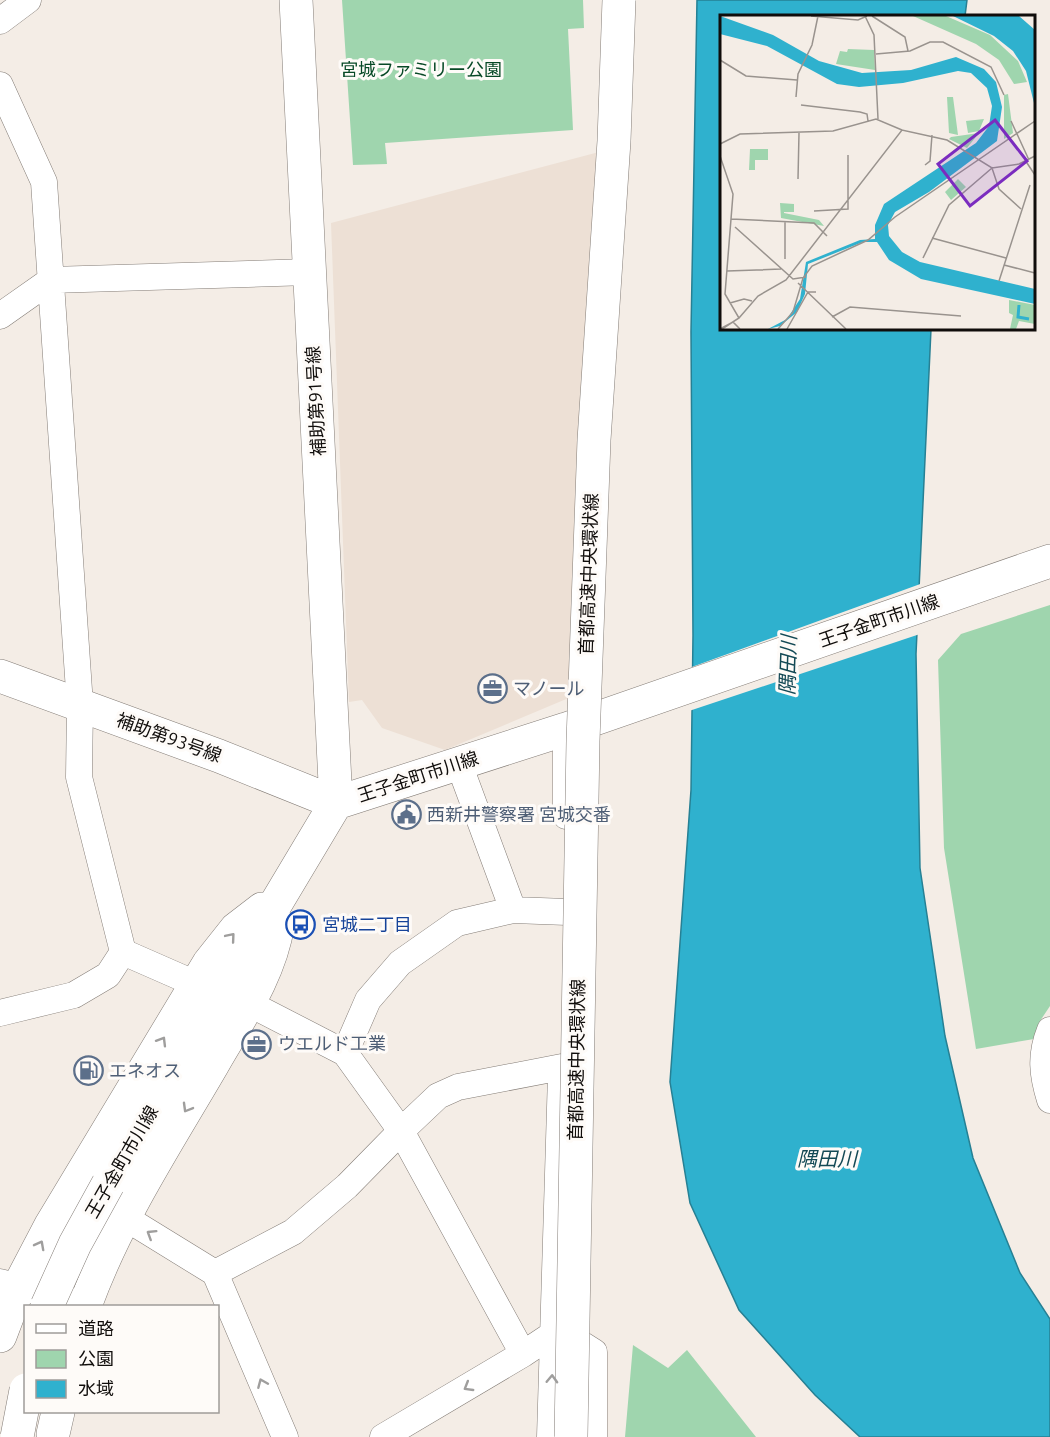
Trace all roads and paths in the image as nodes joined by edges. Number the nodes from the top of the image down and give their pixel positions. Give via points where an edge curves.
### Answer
1 (28, 0) edge
2 (296, 0) edge
3 (619, 0) edge
4 (627, 0) edge
5 (0, 21) edge
6 (0, 85) edge
7 (309, 272) junction
8 (51, 280) junction
9 (0, 316) edge
10 (1050, 561) edge
11 (0, 676) edge
12 (80, 705) junction
13 (566, 729) junction
14 (459, 764) junction
15 (336, 803) junction
16 (283, 894) junction
17 (513, 910) junction
18 (567, 912) junction
19 (123, 952) junction
20 (196, 984) junction
21 (248, 1003) junction
22 (0, 1013) edge
23 (1050, 1030) edge
24 (345, 1053) junction
25 (562, 1067) junction
26 (1050, 1100) edge
27 (401, 1131) junction
28 (124, 1217) junction
29 (215, 1273) junction
30 (9, 1284) edge
31 (47, 1305) edge
32 (86, 1305) edge
33 (553, 1334) junction
34 (0, 1336) edge
35 (523, 1354) junction
36 (24, 1400) edge
37 (0, 1424) edge
38 (58, 1428) edge
39 (17, 1437) edge
40 (285, 1437) edge
41 (383, 1437) edge
42 (550, 1437) edge
43 (571, 1437) edge
44 (581, 1437) edge
45 (594, 1437) edge

1 - 5 street
2 - 7 main road, 補助第91号線
3 - 43 main road, 首都高速中央環状線, bridge via 614,141 594,440 583,741
4 - 44 main road, 首都高速中央環状線 via 596,620
6 - 8 street via 44,182
7 - 8 street
7 - 15 main road, 補助第91号線
8 - 9 street
8 - 12 street
10 - 13 main road, 王子金町市川線
11 - 12 main road, 補助第93号線
12 - 15 main road, 補助第93号線
12 - 19 street via 79,777
13 - 14 main road, 王子金町市川線
13 - 18 street
14 - 15 main road, 王子金町市川線
14 - 17 street
15 - 16 main road, 王子金町市川線
20 -> 16 main road via 236,929
16 - 21 main road via 274,947
16 - 31 main road, 王子金町市川線, bridge via 108,1184
17 - 18 street
17 - 24 street via 457,923 399,963 368,1000
18 - 25 street
19 - 20 street
19 - 22 street via 108,975 74,995
30 -> 20 main road via 51,1225
21 - 24 street
21 -> 28 main road
23 - 26 street via 1041,1062
24 - 27 street
25 - 27 street via 458,1086 438,1096
25 - 33 street
27 - 29 street via 347,1186 293,1232
27 - 35 street
29 -> 28 street
28 - 32 main road
40 -> 29 street
30 - 32 street
30 - 34 main road
33 - 35 street
42 -> 33 street
33 - 45 street via 575,1340 594,1352
35 -> 41 street
36 - 39 main road, bridge
37 - 38 main road

